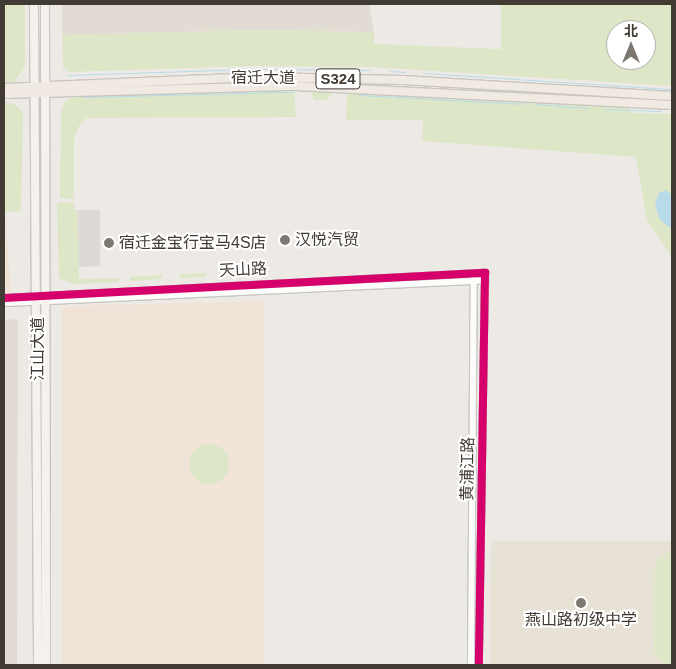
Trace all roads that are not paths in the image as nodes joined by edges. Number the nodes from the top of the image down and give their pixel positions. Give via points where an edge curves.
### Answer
1 (34, 4) edge
2 (45, 4) edge
3 (4, 88) edge
4 (35, 89) junction
5 (44, 89) junction
6 (4, 94) edge
7 (672, 96) edge
8 (641, 103) junction
9 (672, 105) edge
10 (672, 109) edge
11 (474, 276) junction
12 (485, 277) joint
13 (43, 297) junction
14 (4, 298) edge
15 (4, 303) edge
16 (38, 665) edge
17 (46, 665) edge
18 (471, 665) edge
19 (479, 665) edge

1 - 4 main road, 江山大道
2 - 5 main road, 江山大道
3 - 4 main road, 宿迁大道 / S324
4 - 5 main road, 宿迁大道 / S324
4 - 6 main road, 宿迁大道 / S324
4 - 13 main road, 江山大道
5 - 7 main road, 宿迁大道 / S324 via 261,77 402,80
5 - 8 main road, 宿迁大道 / S324 via 296,86
5 - 13 main road, 江山大道
8 - 9 main road, 宿迁大道 / S324
8 - 10 main road
11 - 12 street, 天山路
11 - 13 street, 天山路
11 - 18 street, 黄浦江路
12 - 19 street, 黄浦江路
13 - 14 street, 天山路
13 - 15 street, 天山路
13 - 16 main road, 江山大道
13 - 17 main road, 江山大道

